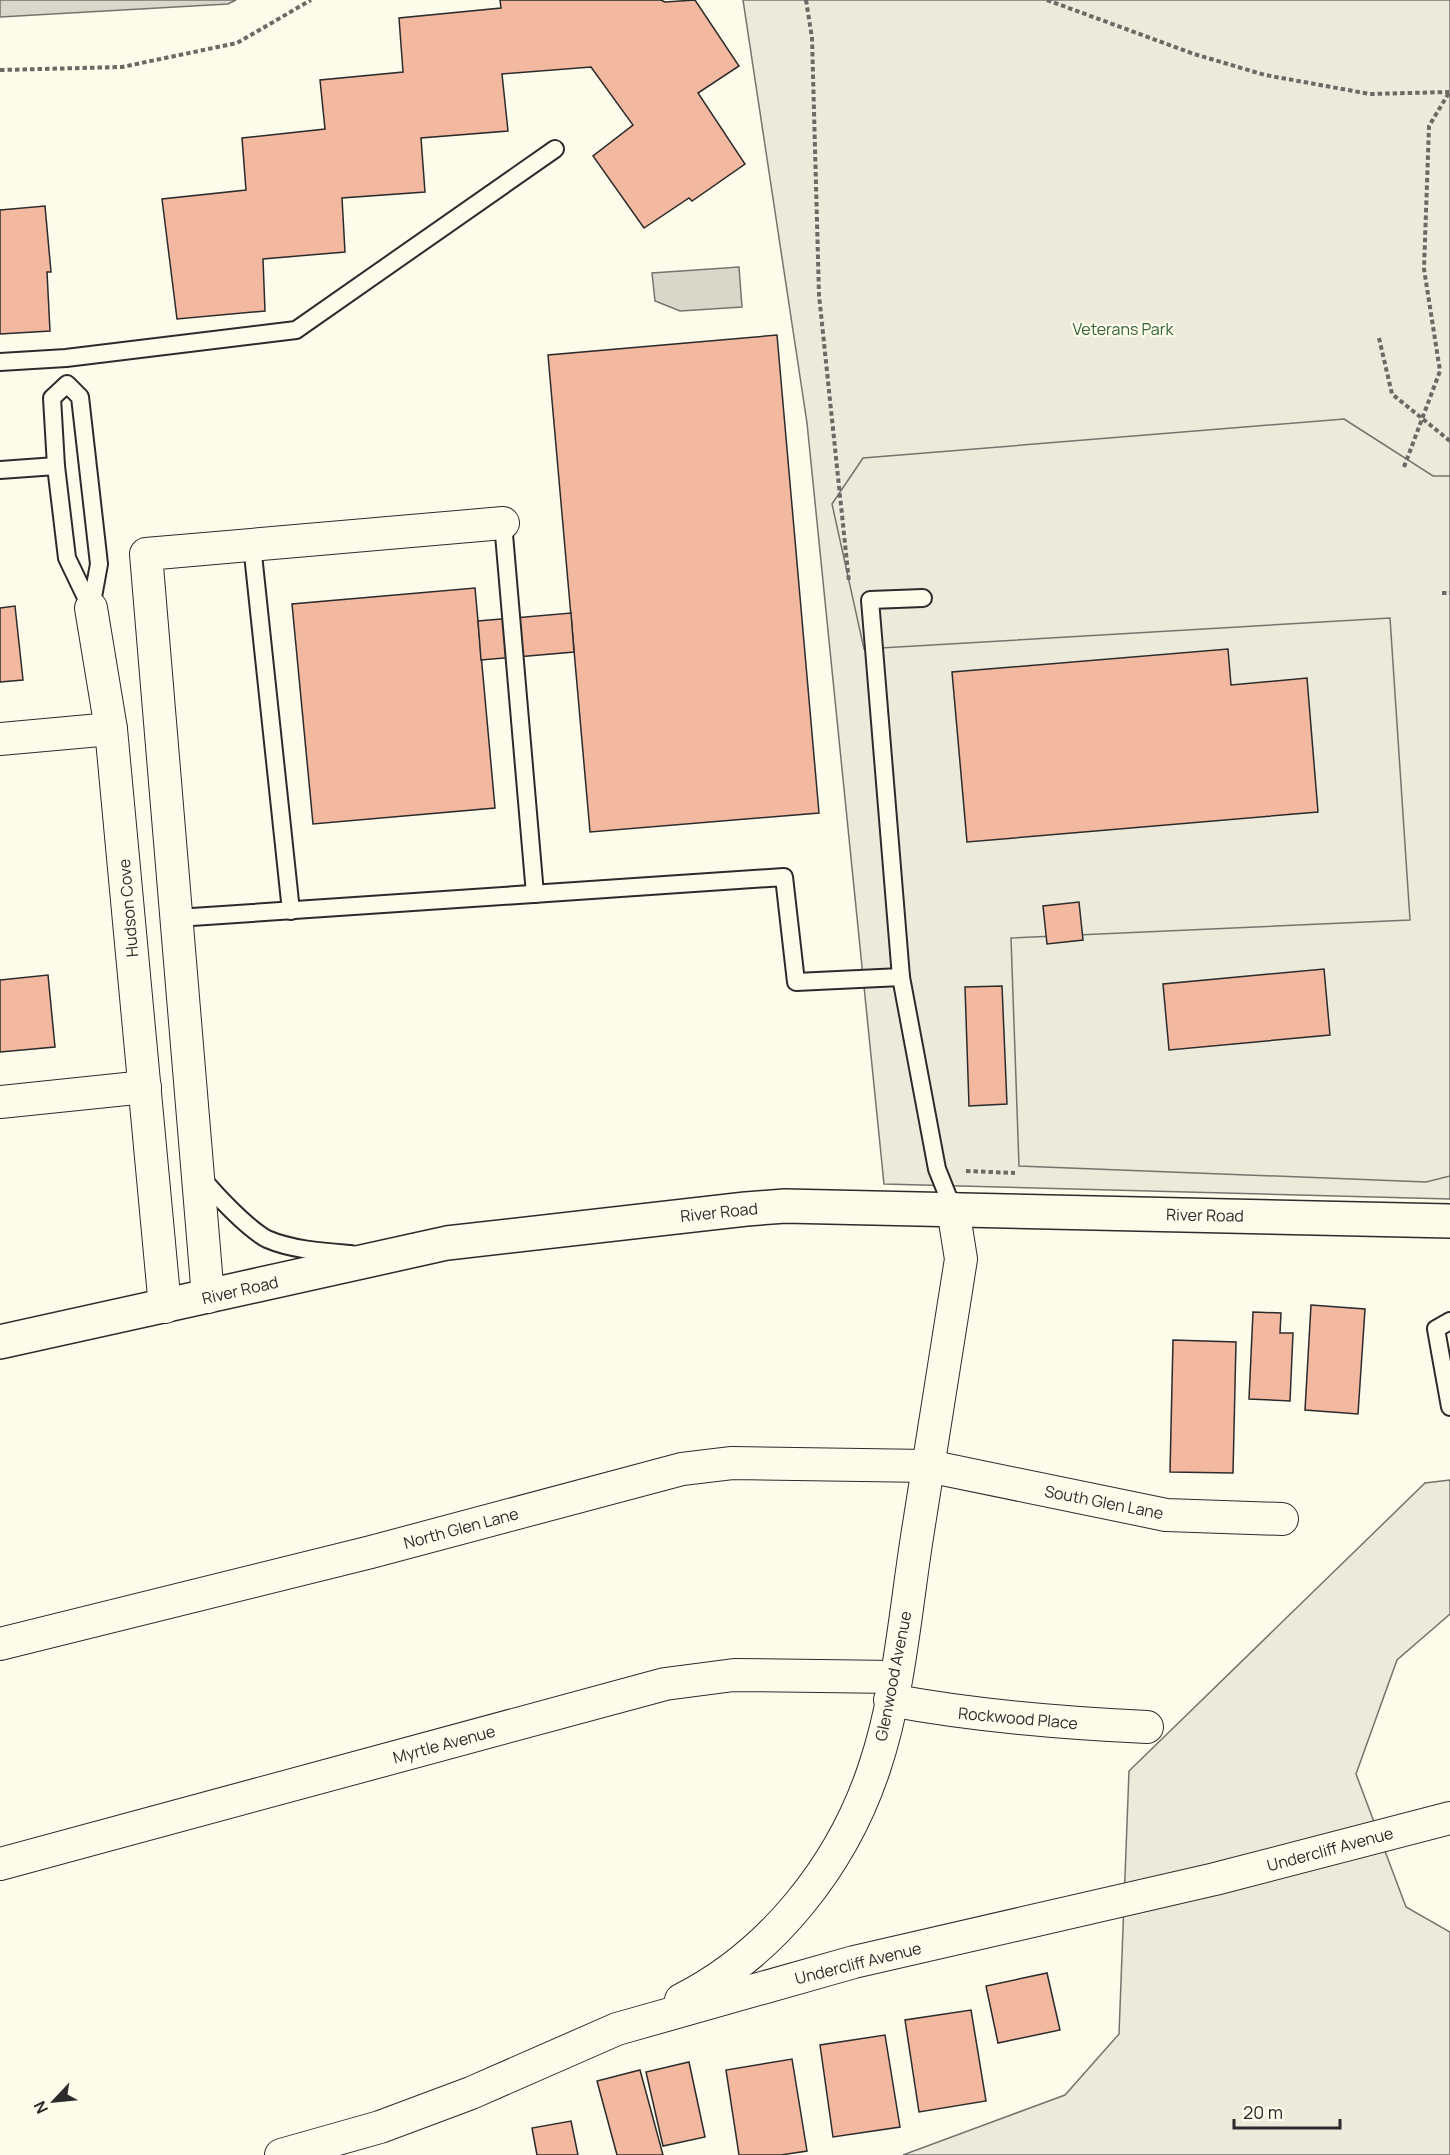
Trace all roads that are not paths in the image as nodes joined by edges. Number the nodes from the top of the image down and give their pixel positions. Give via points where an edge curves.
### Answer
1 (555, 148) dead end
2 (66, 358) junction
3 (0, 362) edge
4 (68, 384) junction
5 (56, 466) junction
6 (0, 471) edge
7 (503, 523) joint
8 (252, 545) junction
9 (923, 598) dead end
10 (92, 608) junction
11 (111, 729) junction
12 (0, 740) edge
13 (165, 781) junction
14 (117, 789) junction
15 (535, 894) junction
16 (291, 911) junction
17 (177, 918) junction
18 (129, 922) junction
19 (901, 977) junction
20 (145, 1087) junction
21 (0, 1102) edge
22 (198, 1172) junction
23 (953, 1209) junction
24 (1450, 1221) edge
25 (388, 1256) junction
26 (208, 1297) junction
27 (165, 1307) junction
28 (1450, 1321) edge
29 (0, 1342) edge
30 (1450, 1407) edge
31 (928, 1466) junction
32 (1282, 1519) dead end
33 (0, 1644) edge
34 (893, 1688) junction
35 (1147, 1727) dead end
36 (1450, 1818) edge
37 (0, 1864) edge
38 (617, 2029) junction
39 (281, 2155) edge

1 - 2 lane via 296,330
2 - 3 lane
2 - 4 lane
4 - 5 lane via 52,398
4 - 10 lane via 80,397 97,541 99,564
5 - 6 lane
5 - 10 lane via 67,558
7 - 8 street
7 - 15 lane
8 - 13 street via 146,554
8 - 16 lane
9 - 19 lane via 870,600
10 - 11 street, Hudson Cove
11 - 12 street
11 - 14 street, Hudson Cove
13 - 14 street
13 - 17 street
14 - 18 street, Hudson Cove
15 - 16 lane
15 - 19 lane via 784,877 796,982
16 - 17 lane
17 - 18 street
17 - 22 street
18 - 20 street, Hudson Cove
19 - 23 lane via 938,1169
20 - 21 street
20 - 27 street, Hudson Cove
22 - 25 lane via 218,1198 267,1239 326,1252
22 - 26 street
23 - 24 main road, River Road
23 - 25 main road, River Road via 746,1209 447,1243
23 - 31 street, Glenwood Avenue via 961,1259
25 - 26 main road, River Road
26 - 27 main road, River Road
27 - 29 main road, River Road
28 - 30 lane via 1436,1329
31 - 32 street, South Glen Lane via 1166,1515
31 - 33 street, North Glen Lane via 732,1463 682,1469 371,1552
31 - 34 street, Glenwood Avenue
34 - 35 street, Rockwood Place via 961,1713
34 - 37 street, Myrtle Avenue via 734,1675 665,1684
34 - 38 street, Glenwood Avenue via 874,1768 854,1820 822,1875 786,1919 746,1957 700,1990
36 - 38 street, Undercliff Avenue via 1215,1879 854,1962
38 - 39 street, Undercliff Avenue via 471,2094 380,2127

